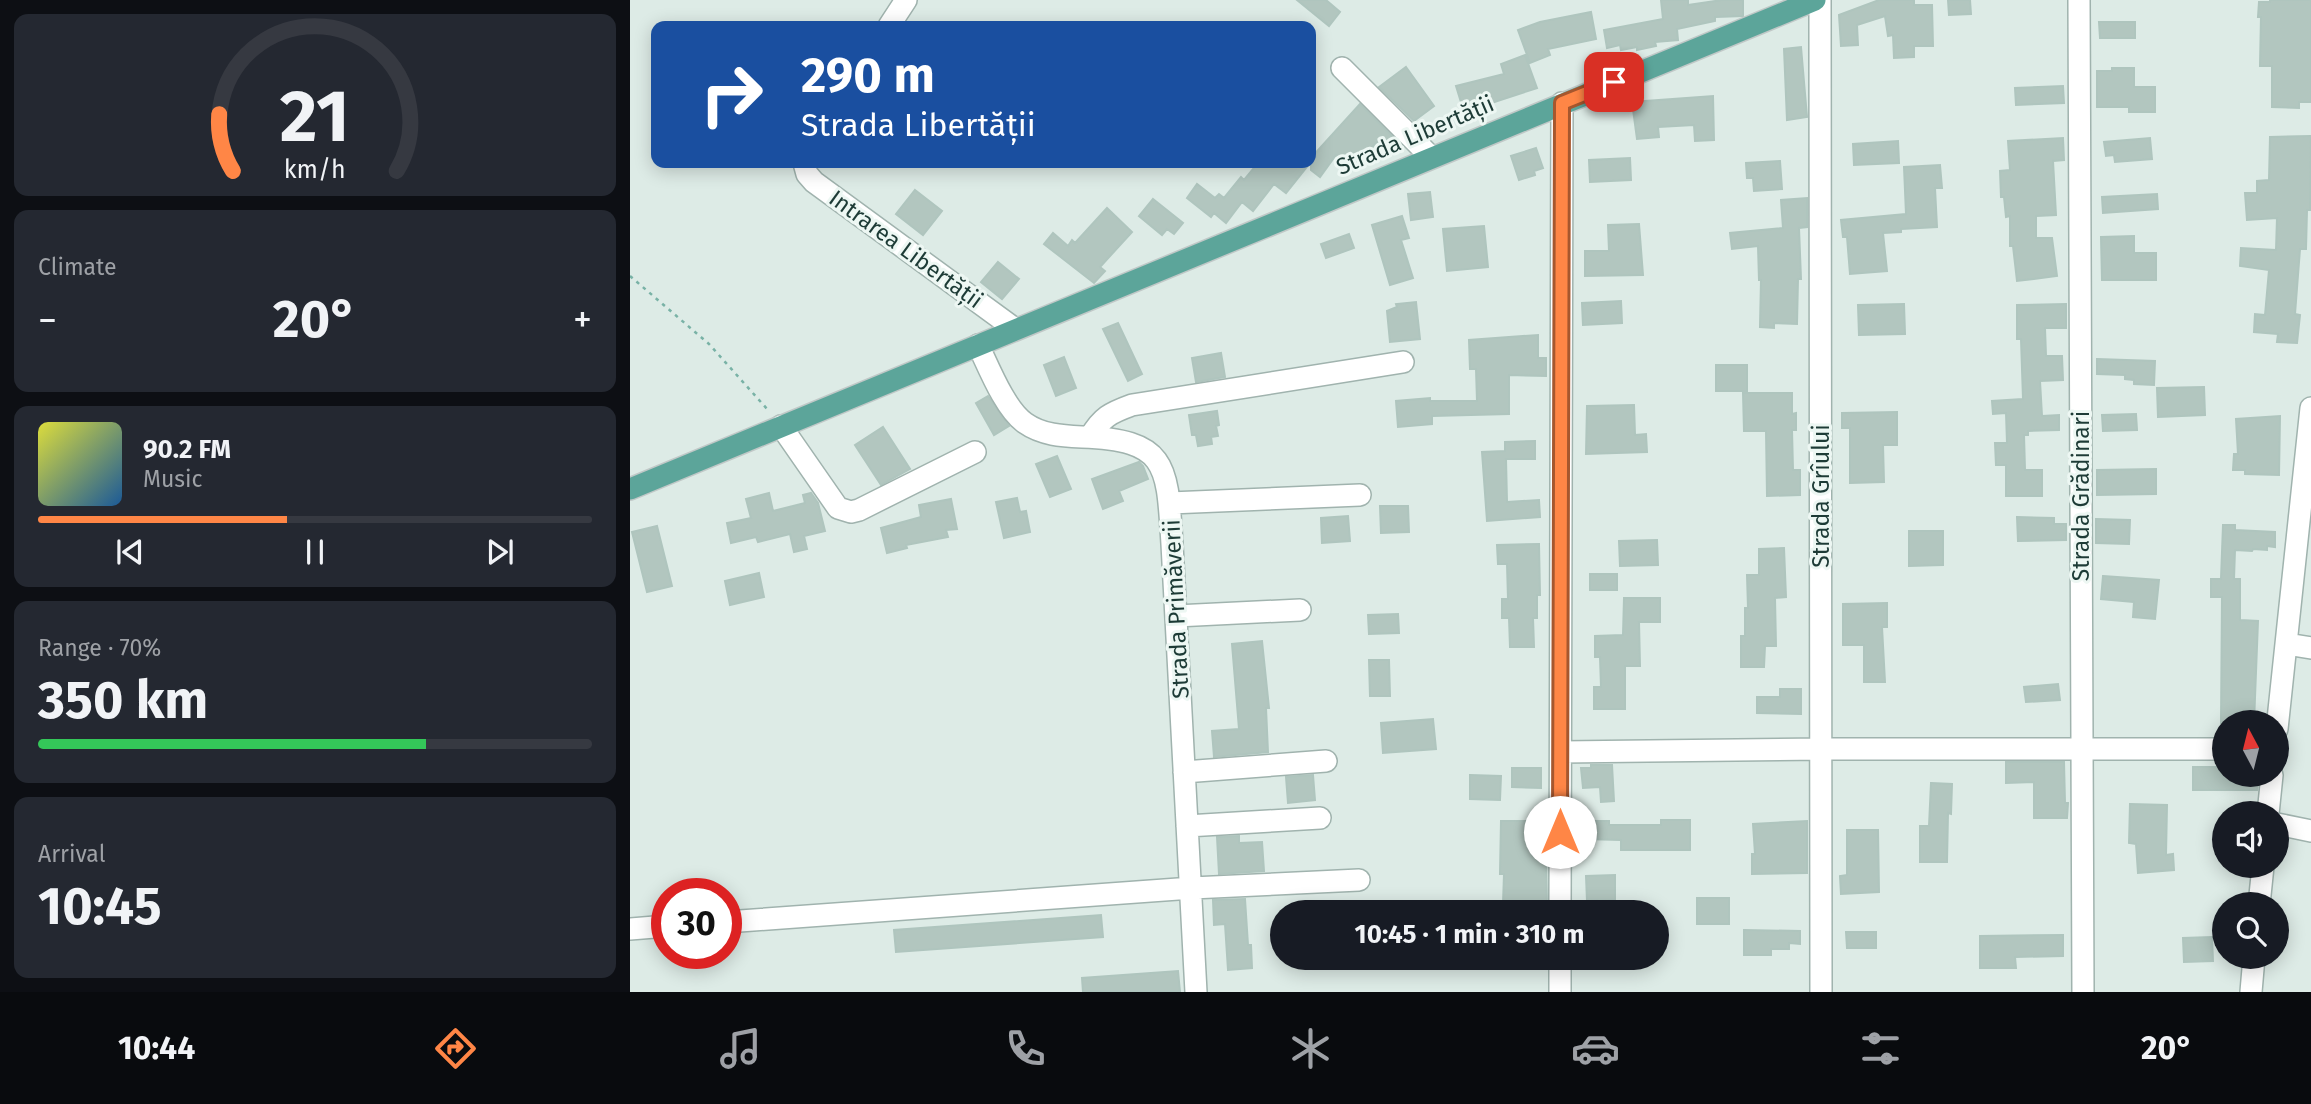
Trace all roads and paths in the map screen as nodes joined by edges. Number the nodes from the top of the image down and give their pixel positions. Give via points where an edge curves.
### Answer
1 (906, 0) edge
2 (1815, 0) edge
3 (1821, 0) edge
4 (2079, 0) edge
5 (891, 21) edge
6 (1342, 68) dead end
7 (1562, 103) junction
8 (1431, 157) junction
9 (805, 168) edge
10 (630, 276) edge
11 (1015, 329) junction
12 (968, 349) junction
13 (1403, 362) dead end
14 (2311, 408) edge
15 (782, 426) junction
16 (1090, 437) junction
17 (975, 452) dead end
18 (630, 489) edge
19 (1360, 495) dead end
20 (1170, 503) junction
21 (1300, 610) dead end
22 (1177, 616) junction
23 (2287, 644) junction
24 (2311, 648) edge
25 (2279, 710) edge
26 (2083, 748) junction
27 (1822, 749) junction
28 (2212, 749) edge
29 (1561, 752) junction
30 (1326, 761) dead end
31 (1184, 772) junction
32 (1320, 818) dead end
33 (2289, 826) edge
34 (1187, 827) junction
35 (2311, 831) edge
36 (1359, 880) dead end
37 (1192, 888) junction
38 (1560, 900) edge
39 (742, 921) edge
40 (651, 927) edge
41 (630, 929) edge
42 (2253, 969) edge
43 (1560, 970) edge
44 (1196, 992) edge
45 (1560, 992) edge
46 (1821, 992) edge
47 (2083, 992) edge
48 (2251, 992) edge

1 - 5 street
2 - 7 main road, Strada Libertății
3 - 27 street, Strada Grîului
4 - 26 street, Strada Grădinari
6 - 8 street
7 - 8 main road, Strada Libertății
7 - 29 street
8 - 11 main road, Strada Libertății
9 - 11 street, Intrarea Libertății via 814,182
10 - 15 path via 709,344
11 - 12 main road, Strada Libertății
12 - 15 main road, Strada Libertății
12 - 16 street, Strada Primăverii via 1023,422 1040,432
13 - 16 street via 1132,405 1100,421
14 - 23 street
15 - 17 street via 844,511 859,510
15 - 18 main road, Strada Libertății
16 - 20 street, Strada Primăverii via 1124,441 1149,451 1164,472
19 - 20 street
20 - 22 street, Strada Primăverii
21 - 22 street
22 - 31 street, Strada Primăverii
23 - 24 street
23 - 25 street
26 - 27 street
26 - 28 street
26 - 47 street, Strada Grădinari
27 - 29 street
27 - 46 street, Strada Grîului
29 - 38 street
30 - 31 street
31 - 34 street, Strada Primăverii
32 - 34 street
33 - 35 street
34 - 37 street, Strada Primăverii
36 - 37 street
37 - 39 street
37 - 44 street, Strada Primăverii
40 - 41 street
42 - 48 street
43 - 45 street

